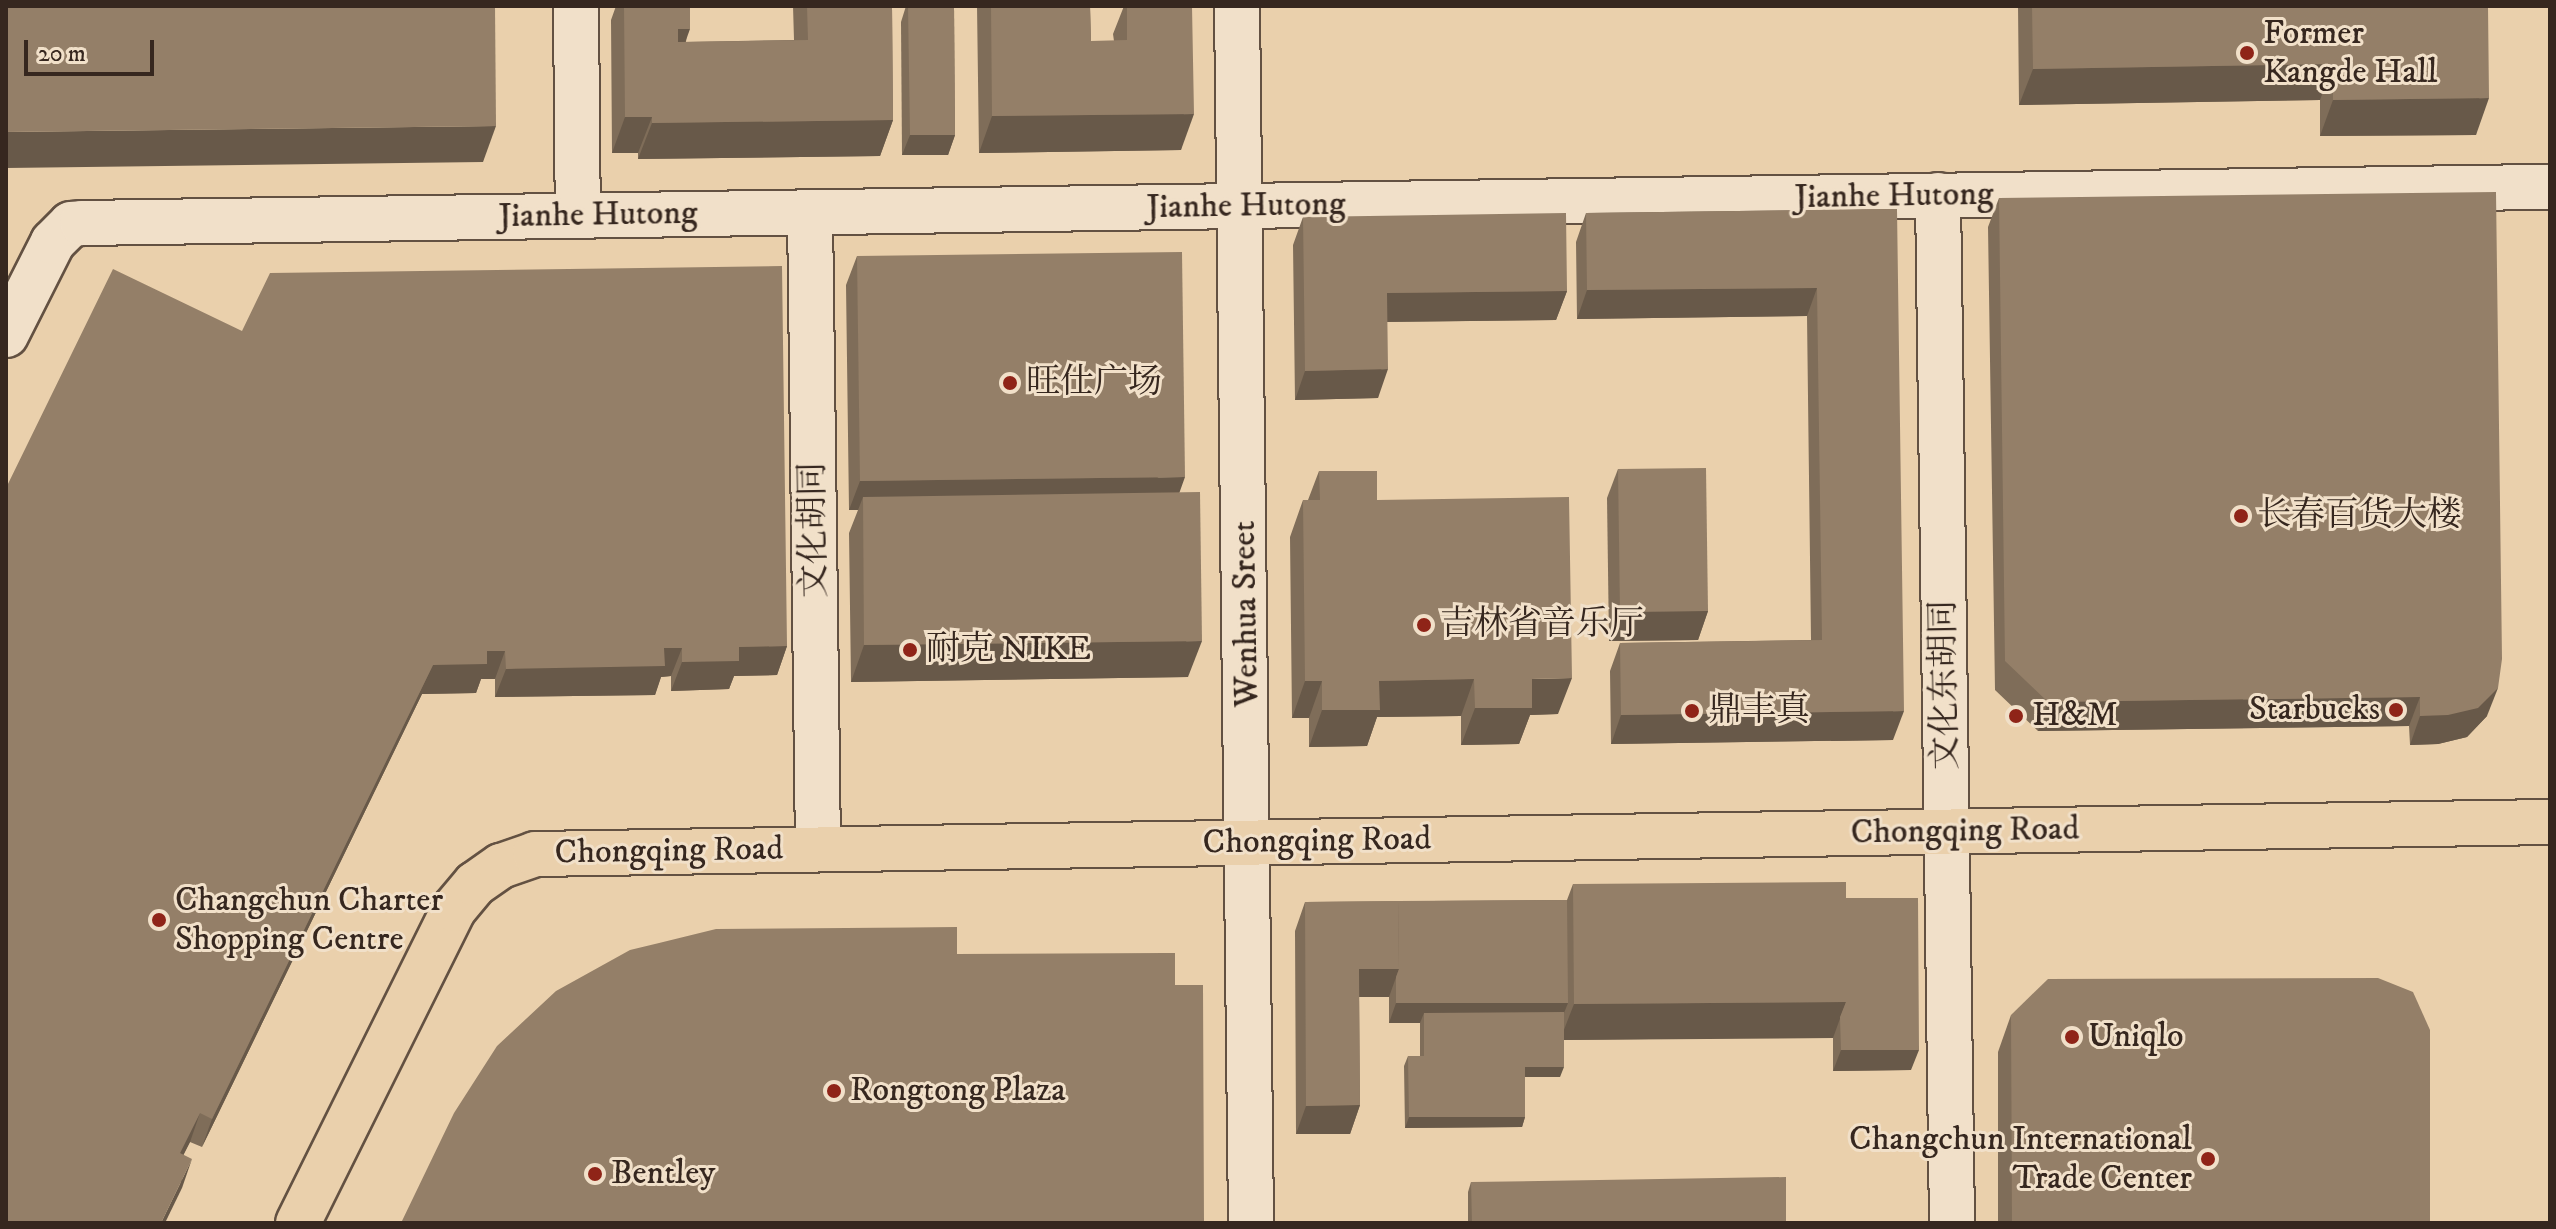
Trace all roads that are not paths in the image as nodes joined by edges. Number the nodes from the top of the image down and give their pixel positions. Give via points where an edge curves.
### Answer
1 (576, 6) edge
2 (1237, 6) edge
3 (2550, 187) edge
4 (1938, 195) junction
5 (1240, 206) junction
6 (810, 212) junction
7 (578, 216) junction
8 (6, 335) edge
9 (2550, 822) edge
10 (1947, 831) junction
11 (1250, 842) junction
12 (818, 848) junction
13 (298, 1223) edge
14 (1251, 1223) edge
15 (1952, 1223) edge

1 - 7 street
2 - 5 street, Wenhua Sreet
3 - 4 street, Jianhe Hutong
4 - 5 street, Jianhe Hutong
4 - 10 street, 文化东胡同
5 - 6 street, Jianhe Hutong
5 - 11 street, Wenhua Sreet
6 - 7 street, Jianhe Hutong
6 - 12 street, 文化胡同
7 - 8 street, Jianhe Hutong via 71,224 53,242
9 - 10 main road, Chongqing Road
10 - 11 main road, Chongqing Road
10 - 15 street, 文化东胡同
11 - 12 main road, Chongqing Road
11 - 14 street, Wenhua Sreet
12 - 13 main road, Chongqing Road via 535,854 501,866 475,884 454,909

